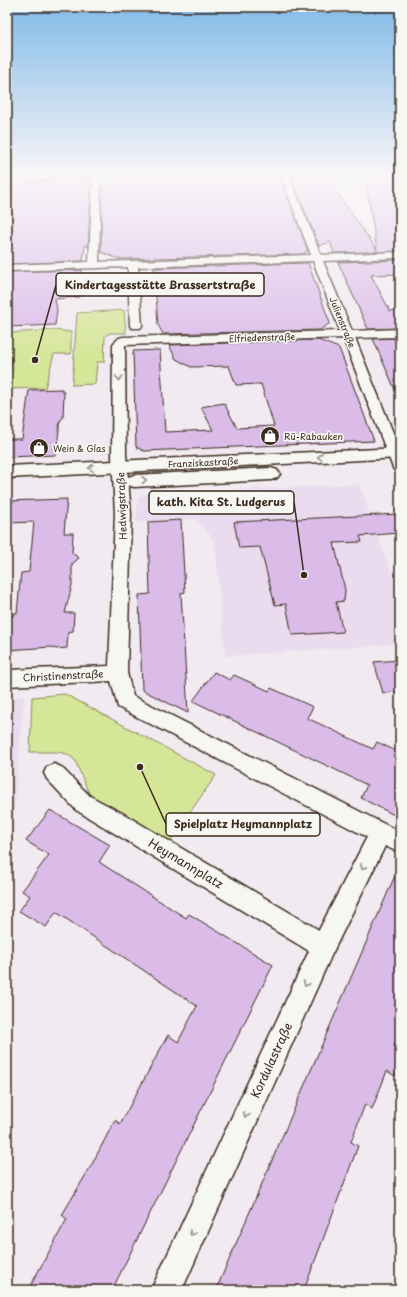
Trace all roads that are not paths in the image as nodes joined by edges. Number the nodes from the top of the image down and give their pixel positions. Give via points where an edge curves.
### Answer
1 (95, 237) edge
2 (309, 237) edge
3 (400, 256) edge
4 (318, 258) junction
5 (133, 264) junction
6 (94, 265) junction
7 (7, 268) edge
8 (136, 326) dead end
9 (400, 333) edge
10 (348, 334) junction
11 (123, 341) joint
12 (399, 460) edge
13 (7, 472) edge
14 (121, 474) junction
15 (7, 487) edge
16 (118, 672) junction
17 (7, 678) edge
18 (54, 773) dead end
19 (390, 838) edge
20 (324, 946) junction
21 (166, 1290) edge

1 - 6 street
2 - 4 street, Julienstraße
3 - 4 street
4 - 5 street
4 - 10 street, Julienstraße
5 - 6 street
5 - 8 street
6 - 7 street
9 - 10 street, Elfriedenstraße
10 - 11 street, Elfriedenstraße
10 - 12 street, Julienstraße
11 -> 14 street, Hedwigstraße via 119,344
12 - 14 main road, Franziskastraße
14 -> 13 main road, Franziskastraße
14 - 15 main road, Franziskastraße
14 - 16 street, Hedwigstraße via 123,514
16 - 17 street, Christinenstraße
16 - 19 street via 125,700
18 - 20 street, Heymannplatz via 83,803
19 -> 20 street, Kordulastraße
20 -> 21 street, Kordulastraße

